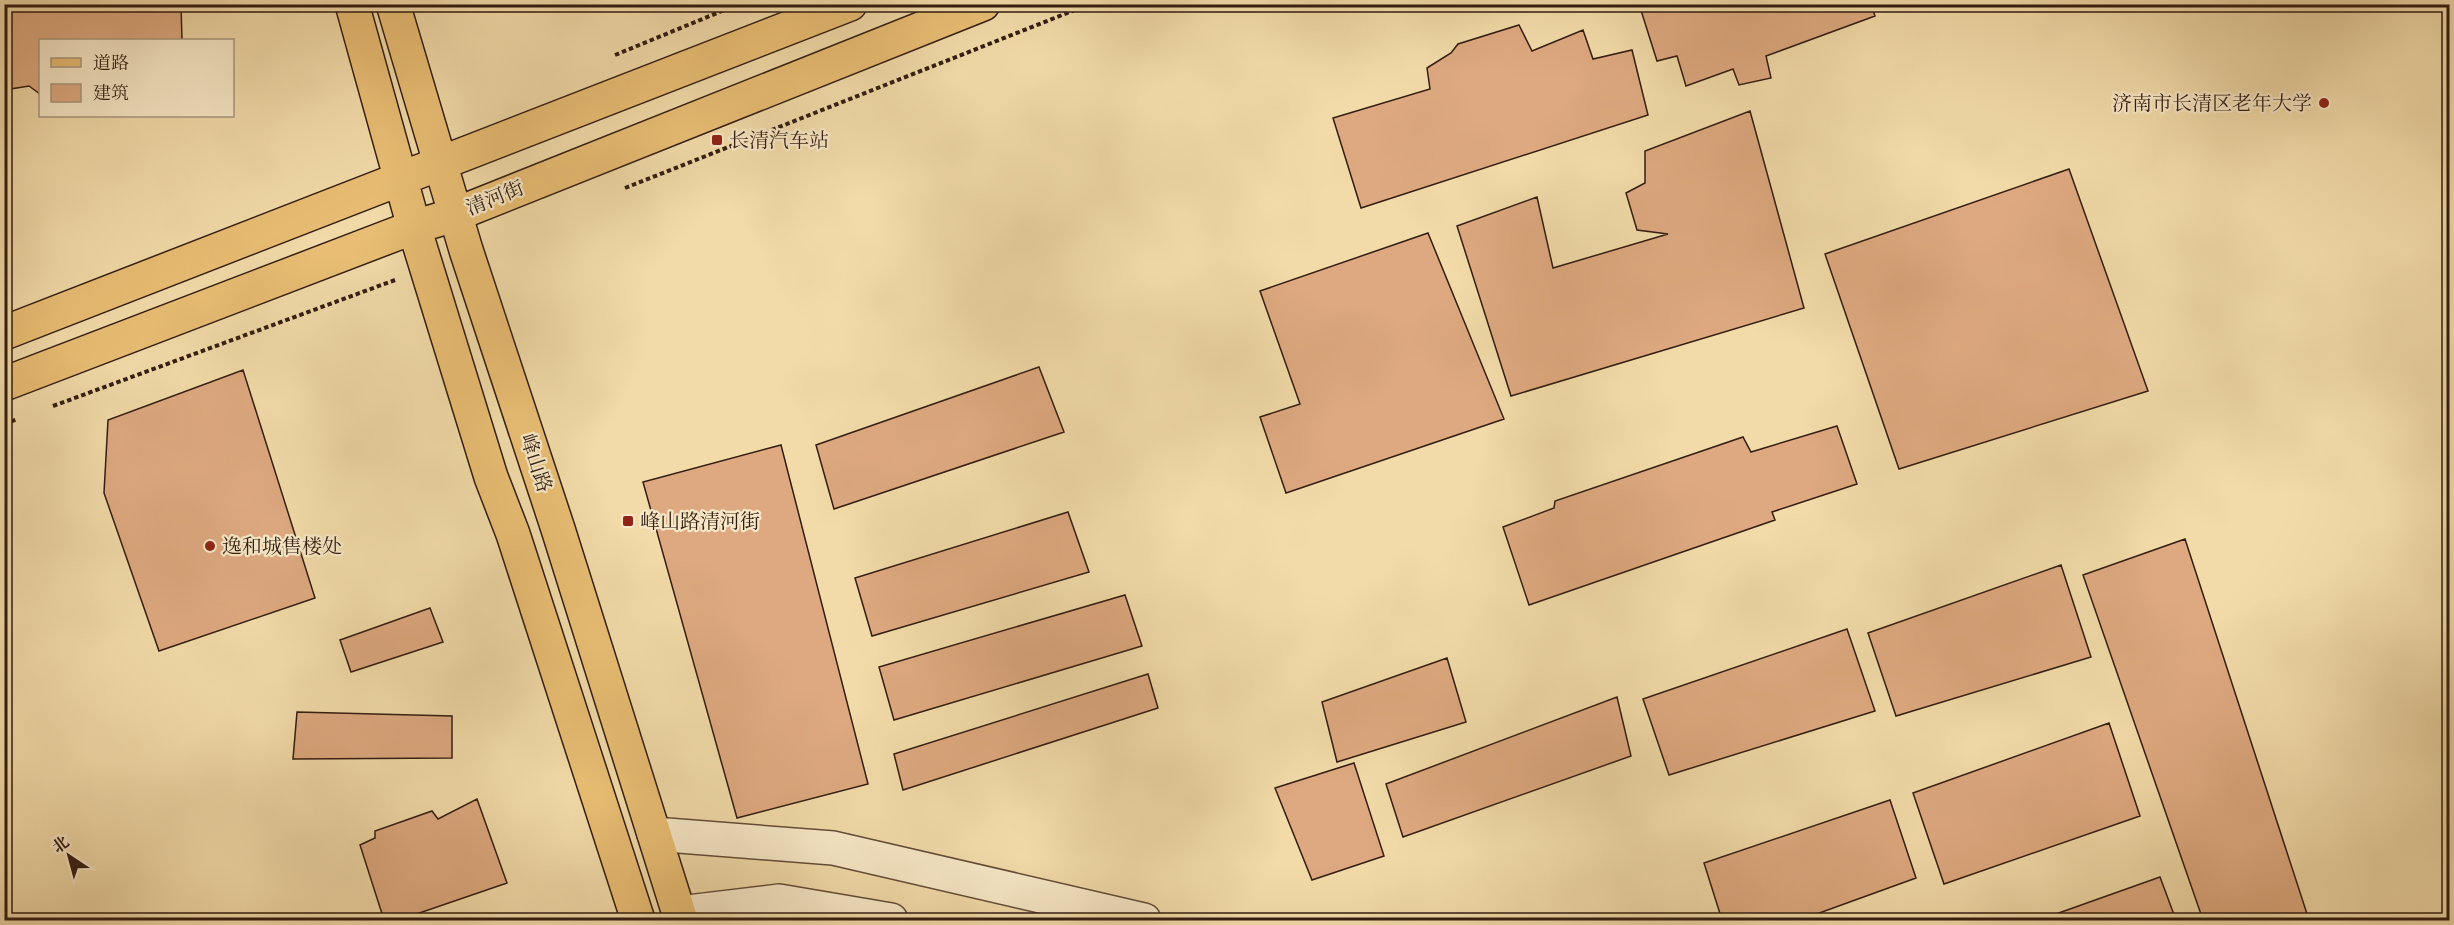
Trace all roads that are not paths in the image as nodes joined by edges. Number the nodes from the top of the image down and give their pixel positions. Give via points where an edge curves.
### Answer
1 (352, 4) edge
2 (393, 4) edge
3 (850, 4) edge
4 (983, 4) edge
5 (439, 164) junction
6 (401, 178) junction
7 (454, 214) junction
8 (414, 227) junction
9 (4, 333) edge
10 (4, 384) edge
11 (654, 834) junction
12 (680, 916) edge
13 (638, 921) edge
14 (891, 921) edge
15 (1144, 921) edge

1 - 6 main road
2 - 5 main road, 峰山路
3 - 5 main road
4 - 7 main road, 清河街
5 - 6 main road
5 - 7 main road, 峰山路
6 - 8 main road
6 - 9 main road
7 - 8 main road, 清河街
7 - 11 main road, 峰山路
8 - 10 main road, 清河街
8 - 13 main road via 491,477
11 - 12 main road, 峰山路
11 - 15 street via 833,848
12 - 14 street via 779,901

